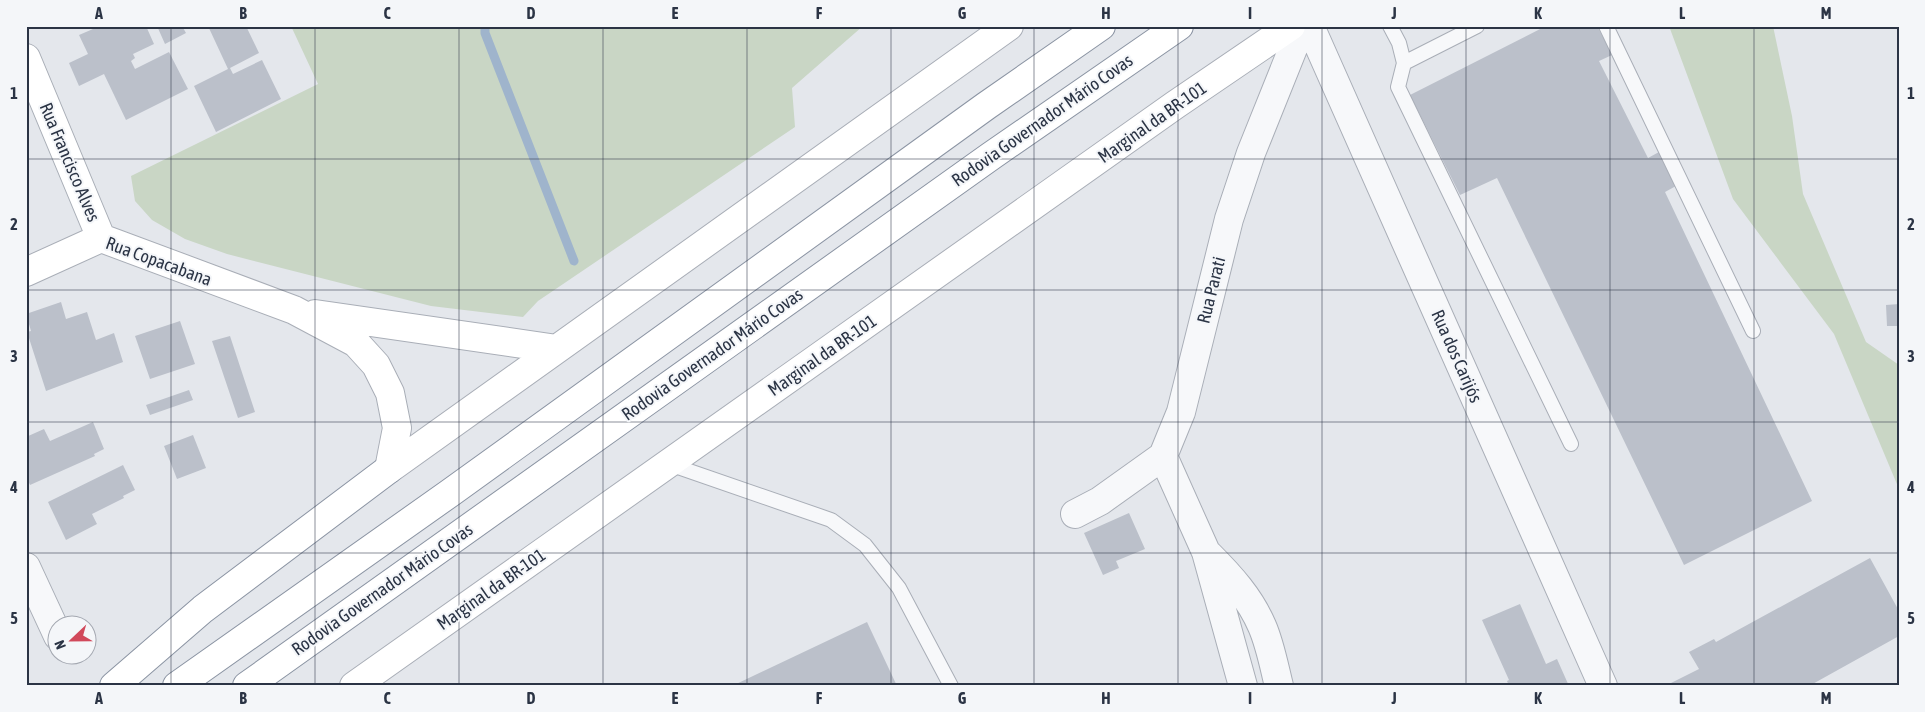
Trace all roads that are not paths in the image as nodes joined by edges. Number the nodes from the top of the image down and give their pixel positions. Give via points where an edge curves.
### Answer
1 (1009, 26) edge
2 (1101, 26) edge
3 (1179, 26) edge
4 (1291, 26) edge
5 (1302, 26) edge
6 (1310, 26) edge
7 (1390, 26) edge
8 (1477, 26) edge
9 (1606, 26) edge
10 (26, 58) edge
11 (1404, 64) junction
12 (101, 238) junction
13 (26, 272) edge
14 (294, 310) junction
15 (1753, 331) dead end
16 (557, 349) junction
17 (1572, 444) dead end
18 (1163, 456) junction
19 (669, 464) junction
20 (389, 469) junction
21 (1075, 514) dead end
22 (1206, 552) junction
23 (26, 567) edge
24 (48, 614) edge
25 (114, 686) edge
26 (177, 686) edge
27 (247, 686) edge
28 (354, 686) edge
29 (951, 686) edge
30 (1243, 686) edge
31 (1279, 686) edge
32 (1604, 686) edge

1 - 16 main road
2 - 26 main road
3 - 27 main road, Rodovia Governador Mário Covas via 975,167
4 - 19 main road, Marginal da BR-101
5 - 18 street, Rua Parati via 1228,219 1181,412
6 - 32 street, Rua dos Carijós
7 - 11 lane via 1399,43
8 - 11 lane
9 - 15 lane
10 - 12 main road, Rua Francisco Alves
11 - 17 lane via 1398,87
12 - 13 main road, Rua Copacabana
12 - 14 main road, Rua Copacabana
14 - 16 main road, Rua Copacabana
14 - 20 main road, Rua Copacabana via 356,343 376,365 390,393 397,428
16 - 20 main road
18 - 21 street via 1100,501
18 - 22 street
19 - 28 main road, Marginal da BR-101
19 - 29 lane via 831,520 865,545 899,588
20 - 25 main road via 203,609
22 - 30 street
22 - 31 street via 1246,597 1262,626
23 - 24 street

